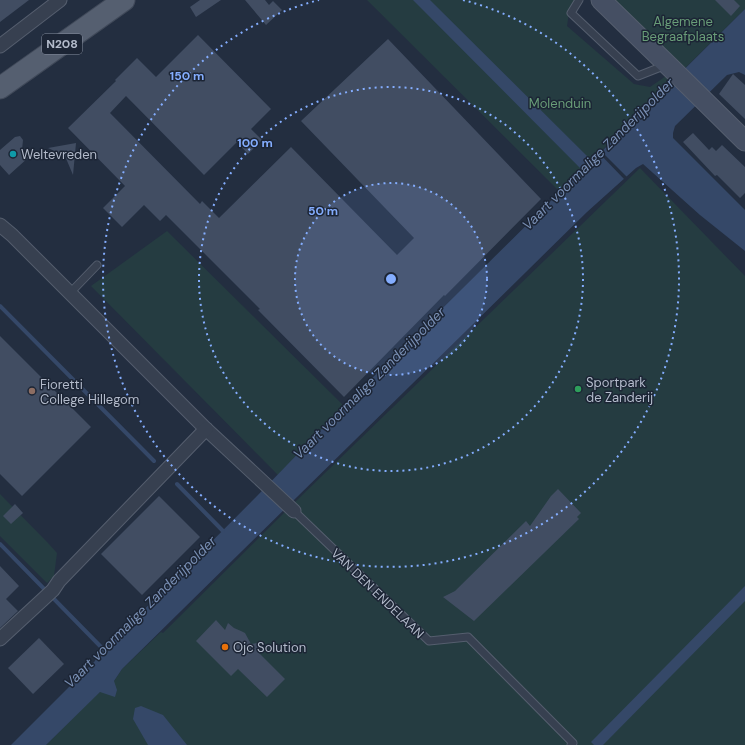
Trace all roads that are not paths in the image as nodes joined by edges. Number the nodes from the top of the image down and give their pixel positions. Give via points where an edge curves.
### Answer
1 (60, 0) edge
2 (110, 0) edge
3 (124, 0) edge
4 (579, 0) edge
5 (600, 0) edge
6 (0, 46) edge
7 (672, 68) junction
8 (0, 77) edge
9 (0, 88) edge
10 (745, 141) edge
11 (0, 225) edge
12 (97, 264) dead end
13 (70, 293) junction
14 (206, 429) junction
15 (294, 511) joint
16 (0, 639) edge
17 (571, 745) edge

1 - 6 street
2 - 8 main road, N208
3 - 9 main road, N208
4 - 7 lane via 571,13 638,76
5 - 7 main road
7 - 10 main road
11 - 13 street, VAN DEN ENDELAAN
12 - 13 lane
13 - 14 street, VAN DEN ENDELAAN
14 - 15 street, VAN DEN ENDELAAN
14 - 16 street via 53,590
15 - 17 lane, VAN DEN ENDELAAN via 429,641 468,637 573,743

